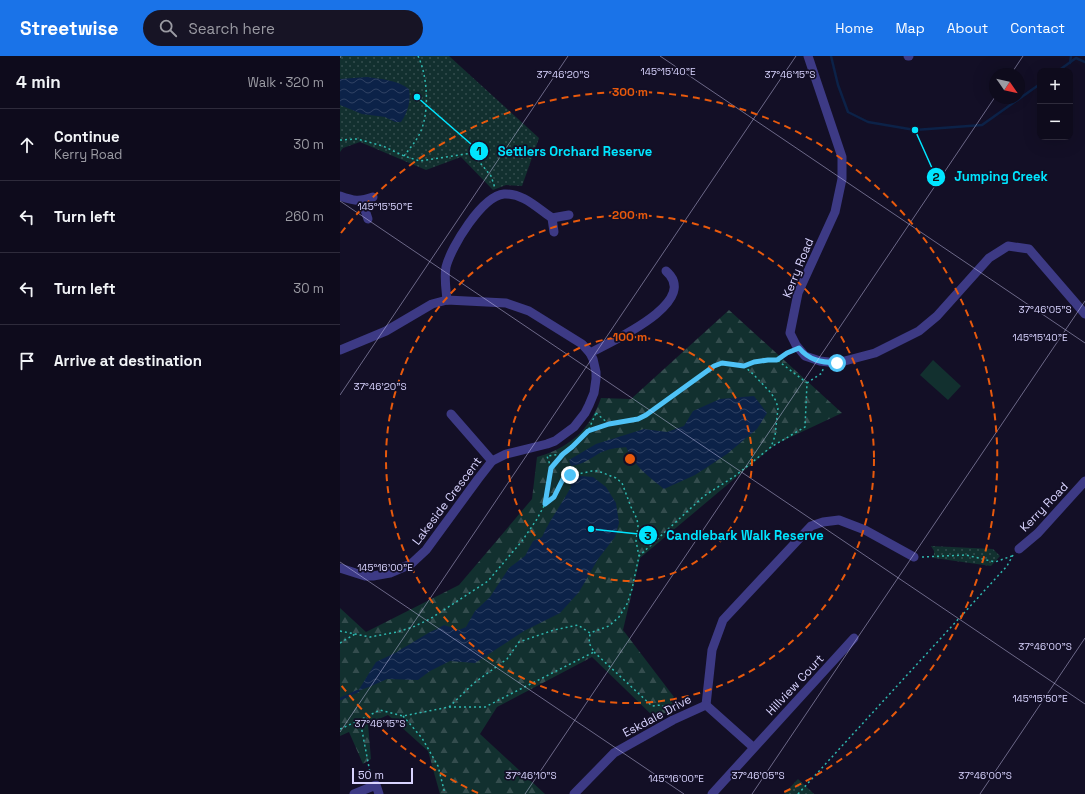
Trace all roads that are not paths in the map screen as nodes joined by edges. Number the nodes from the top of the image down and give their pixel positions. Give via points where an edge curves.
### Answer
1 (808, 56) edge
2 (340, 196) edge
3 (374, 197) dead end
4 (362, 201) junction
5 (569, 215) dead end
6 (552, 218) junction
7 (368, 219) dead end
8 (554, 232) dead end
9 (666, 271) dead end
10 (446, 300) junction
11 (1085, 314) edge
12 (340, 350) edge
13 (590, 353) junction
14 (451, 414) dead end
15 (492, 461) junction
16 (1085, 481) edge
17 (1019, 549) road end
18 (914, 557) road end
19 (340, 568) edge
20 (854, 638) dead end
21 (706, 704) junction
22 (754, 747) junction
23 (354, 794) edge
24 (379, 794) edge
25 (574, 794) edge
26 (712, 794) edge

1 - 11 street, Kerry Road via 842,157 842,179 835,212 798,293 790,332 805,356 823,362 837,363 875,353 919,330 937,316 989,258 1008,246 1029,249
2 - 4 street
3 - 4 street
4 - 7 street
5 - 6 street
6 - 8 street
6 - 10 street via 523,197 503,194 489,200 466,227 453,248 446,269
9 - 13 street via 675,287 664,309 640,326
10 - 12 street, Lakeside Crescent via 432,304 386,331
10 - 13 street, Lakeside Crescent via 515,305 577,340
13 - 15 street, Lakeside Crescent via 596,372 595,386 585,413 579,421 562,437 547,444 506,454
14 - 15 street
15 - 19 street, Lakeside Crescent via 426,550 411,564 390,573 373,576
16 - 17 street, Kerry Road via 1038,533
18 - 21 street via 865,530 839,520 811,526 723,620 712,650
20 - 22 street, Hillview Court
21 - 22 street, Eskdale Drive
21 - 25 street, Eskdale Drive via 614,752
22 - 26 street, Hillview Court
23 - 24 street via 376,785

